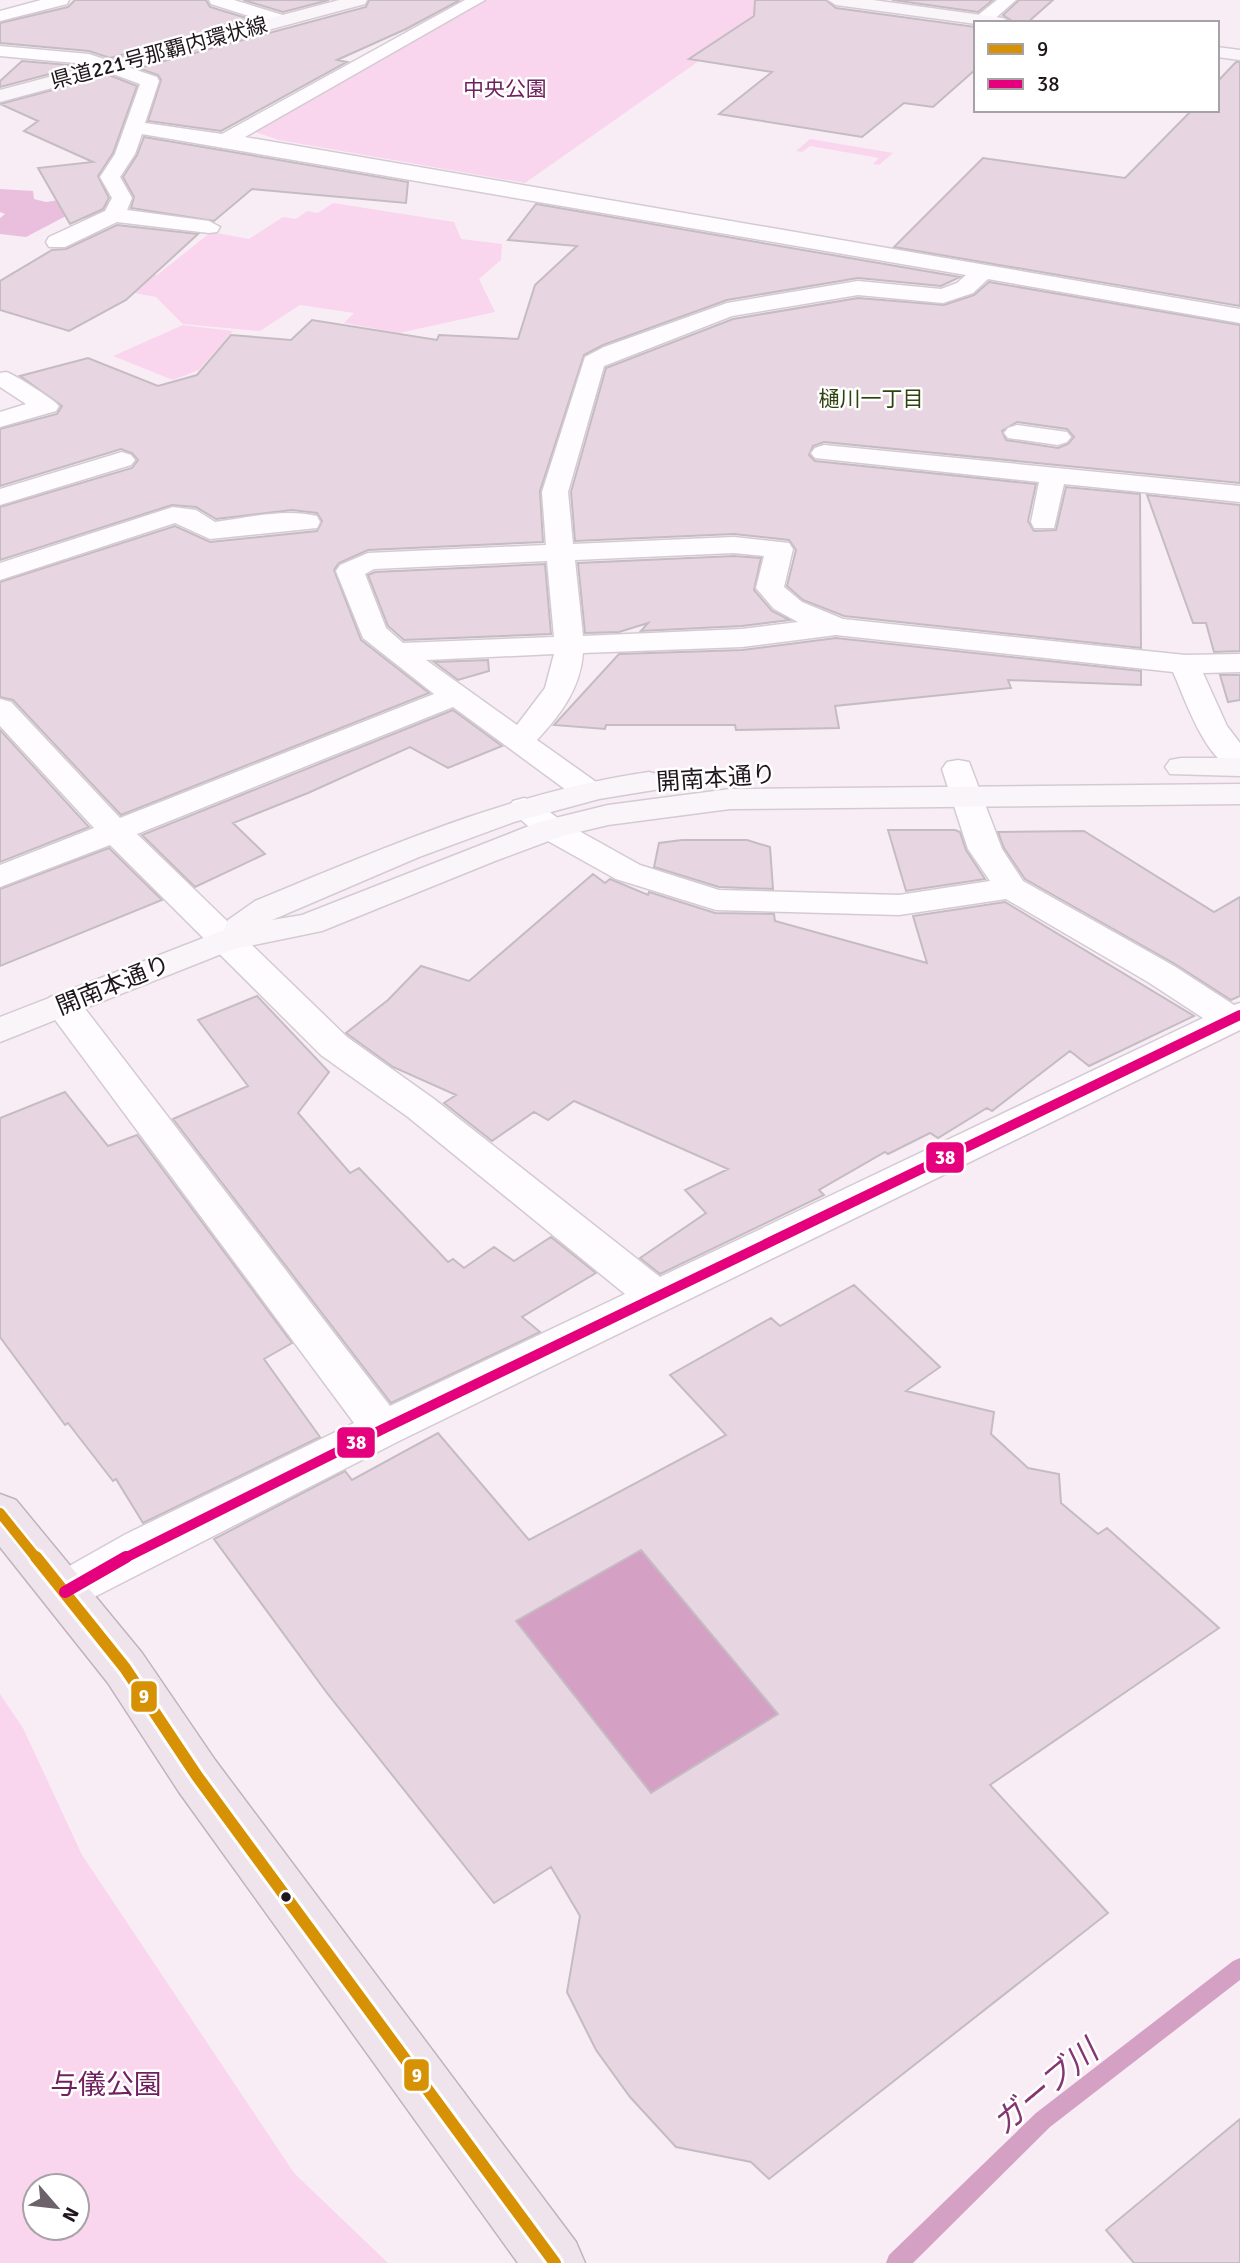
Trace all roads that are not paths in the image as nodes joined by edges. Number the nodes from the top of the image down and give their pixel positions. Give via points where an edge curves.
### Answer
1 (61, 0) edge
2 (217, 0) edge
3 (359, 0) edge
4 (477, 0) edge
5 (836, 0) edge
6 (1008, 0) edge
7 (886, 3) edge
8 (0, 16) edge
9 (280, 20) junction
10 (983, 20) junction
11 (990, 21) edge
12 (0, 51) edge
13 (1219, 52) edge
14 (1240, 55) edge
15 (108, 65) junction
16 (0, 96) edge
17 (135, 127) junction
18 (226, 140) junction
19 (114, 215) junction
20 (209, 227) dead end
21 (57, 242) dead end
22 (983, 271) junction
23 (1240, 316) edge
24 (6, 379) dead end
25 (0, 420) edge
26 (1017, 433) dead end
27 (1058, 437) dead end
28 (824, 453) dead end
29 (122, 460) dead end
30 (1053, 475) junction
31 (1240, 495) edge
32 (0, 497) edge
33 (307, 522) dead end
34 (1044, 522) dead end
35 (559, 553) junction
36 (0, 572) edge
37 (839, 627) junction
38 (569, 646) junction
39 (396, 652) junction
40 (1240, 663) edge
41 (1185, 664) junction
42 (457, 695) junction
43 (0, 708) edge
44 (518, 742) junction
45 (1240, 765) edge
46 (962, 782) junction
47 (588, 791) junction
48 (1240, 794) edge
49 (524, 808) junction
50 (551, 829) junction
51 (115, 831) junction
52 (0, 877) edge
53 (1011, 888) junction
54 (225, 940) junction
55 (63, 1005) junction
56 (1235, 1017) edge
57 (0, 1030) edge
58 (657, 1297) junction
59 (383, 1429) junction
60 (0, 1513) edge
61 (65, 1592) junction
62 (555, 2263) edge

1 - 8 street
2 - 9 street
3 - 9 main road, 県道221号那覇内環状線
4 - 18 street
5 - 7 main road
6 - 10 street
7 - 10 main road
9 - 15 main road, 県道221号那覇内環状線
10 - 11 main road
12 - 15 street via 89,58
13 - 14 main road
15 - 16 main road, 県道221号那覇内環状線
15 - 17 street via 150,81
17 - 18 street
17 - 19 street via 110,177 122,198
18 - 22 street
19 - 20 street
19 - 21 street
22 - 23 street
22 - 35 street via 965,288 943,296 858,288 727,310 593,362 555,492
24 - 25 street via 47,406
26 - 27 street
28 - 30 street
29 - 32 street
30 - 31 street
30 - 34 street
33 - 36 street via 210,531 187,516 173,515
35 - 37 street via 734,545 779,549 770,588 780,602
35 - 38 street
35 - 39 street via 368,561 350,570 373,632
37 - 38 street via 742,638
37 - 41 street
38 - 39 street
38 - 44 street via 563,689
39 - 42 street
40 - 41 street
41 - 45 street via 1212,728
42 - 44 street
42 - 51 street
43 - 51 street
44 - 47 street
45 - 46 main road, 開南本通り
46 - 47 main road, 開南本通り via 726,775
46 - 48 main road, 開南本通り
46 - 50 main road, 開南本通り via 730,799 608,815
46 - 53 street via 985,849
47 - 49 main road, 開南本通り
49 - 50 street
49 - 54 main road, 開南本通り via 267,908
50 - 53 street via 628,872 716,900 899,905
50 - 54 main road, 開南本通り via 310,923
51 - 52 street
51 - 54 street
53 - 56 street
54 - 55 main road, 開南本通り
54 - 58 street via 334,1046 432,1117
55 - 57 main road, 開南本通り
55 - 59 street
56 - 58 street
58 - 59 street
59 - 61 street via 153,1542
60 - 61 highway
61 - 62 highway via 125,1668 197,1776

